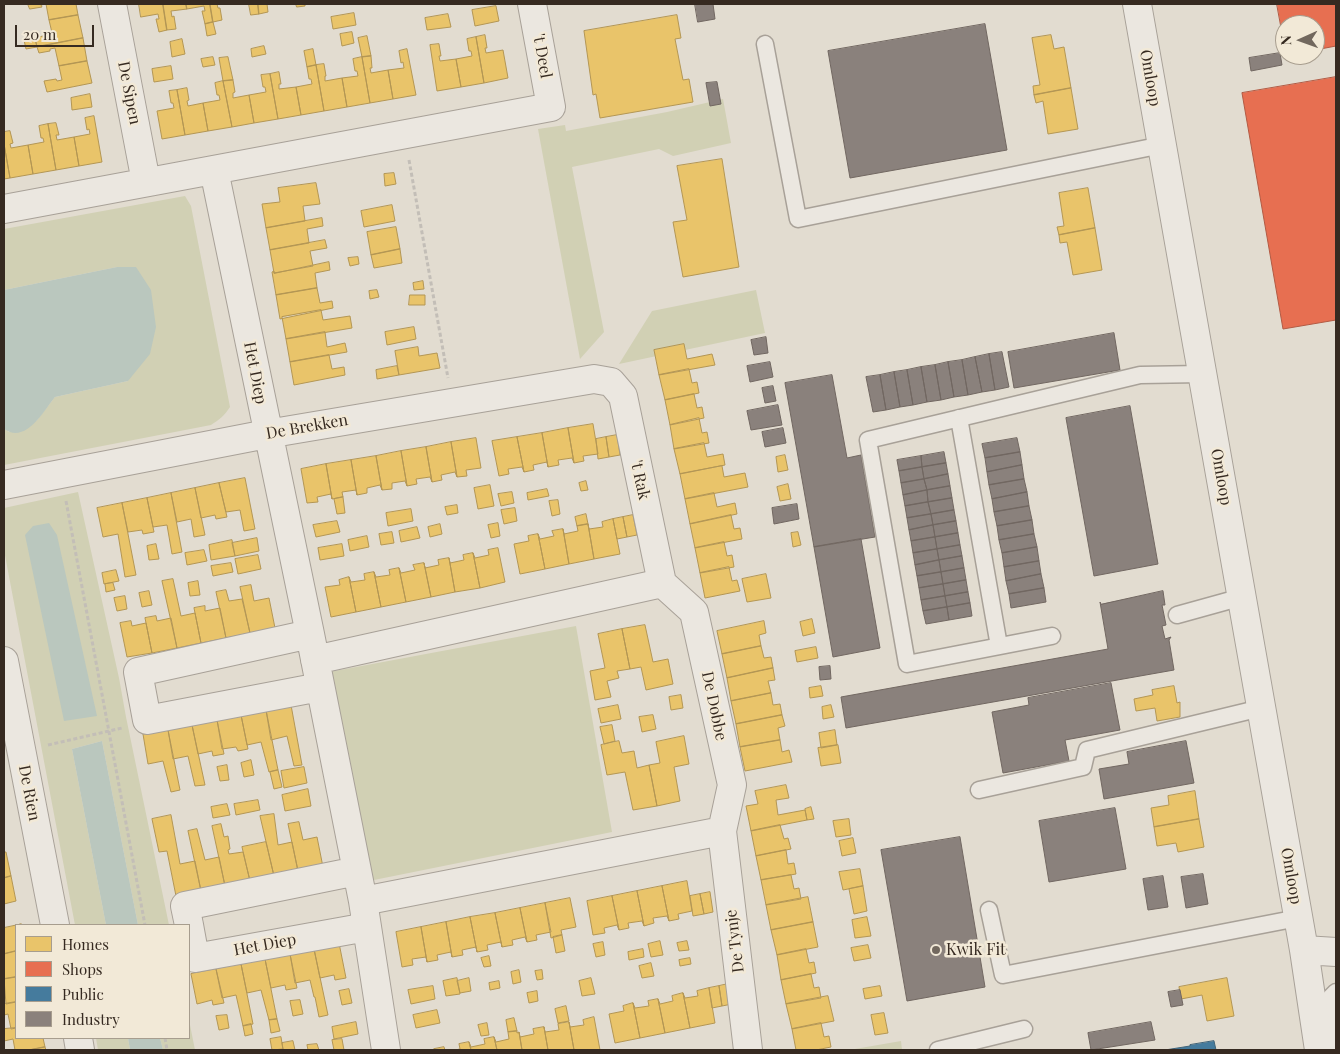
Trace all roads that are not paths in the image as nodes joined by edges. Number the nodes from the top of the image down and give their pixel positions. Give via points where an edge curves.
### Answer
1 (112, 4) edge
2 (532, 4) edge
3 (1137, 4) edge
4 (765, 44) dead end
5 (1162, 145) junction
6 (214, 170) junction
7 (146, 182) junction
8 (4, 209) edge
9 (1202, 374) junction
10 (611, 382) joint
11 (959, 418) junction
12 (267, 434) junction
13 (4, 485) edge
14 (662, 583) junction
15 (1242, 597) junction
16 (1177, 615) dead end
17 (310, 634) junction
18 (1052, 636) dead end
19 (999, 646) junction
20 (315, 660) junction
21 (4, 661) edge
22 (320, 687) junction
23 (1261, 708) junction
24 (10, 724) edge
25 (979, 790) dead end
26 (722, 831) junction
27 (357, 871) junction
28 (989, 910) dead end
29 (365, 914) junction
30 (1298, 918) junction
31 (55, 924) edge
32 (189, 924) edge
33 (190, 930) edge
34 (1304, 950) junction
35 (1336, 952) edge
36 (1336, 992) edge
37 (1024, 1029) dead end
38 (1336, 1047) edge
39 (386, 1050) edge
40 (748, 1050) edge
41 (938, 1050) edge
42 (1320, 1050) edge

1 - 7 street, De Sipen
2 - 6 street, 't Deel via 551,108
3 - 5 street, Omloop
4 - 5 lane via 798,219
5 - 9 street, Omloop
6 - 7 street
6 - 12 street, Het Diep
7 - 8 street
9 - 11 lane via 1140,375
9 - 15 street, Omloop
10 - 12 street, De Brekken via 594,379
10 - 14 street, 't Rak via 623,396
11 - 19 lane
11 - 19 lane via 868,440 907,664
12 - 13 street, De Brekken
12 - 17 street, Het Diep
14 - 20 street
14 - 26 street, De Dobbe via 694,612 732,785
15 - 16 lane
15 - 23 street, Omloop
17 - 20 street, Het Diep
17 - 22 street via 138,672 147,720
18 - 19 lane
20 - 22 street, Het Diep
21 - 24 street, De Rien
22 - 27 street, Het Diep
23 - 25 lane via 1087,750 1084,766
23 - 30 street, Omloop
24 - 31 street, De Rien via 20,751
26 - 29 street
26 - 40 street, De Tynje
27 - 29 street, Het Diep
27 - 32 street, Het Diep via 185,906
28 - 30 lane via 1003,975
29 - 33 street, Het Diep via 195,958
29 - 39 street, Het Diep
30 - 34 street, Omloop
34 - 35 street
34 - 42 street, Omloop
36 - 38 lane via 1328,1005
37 - 41 lane

